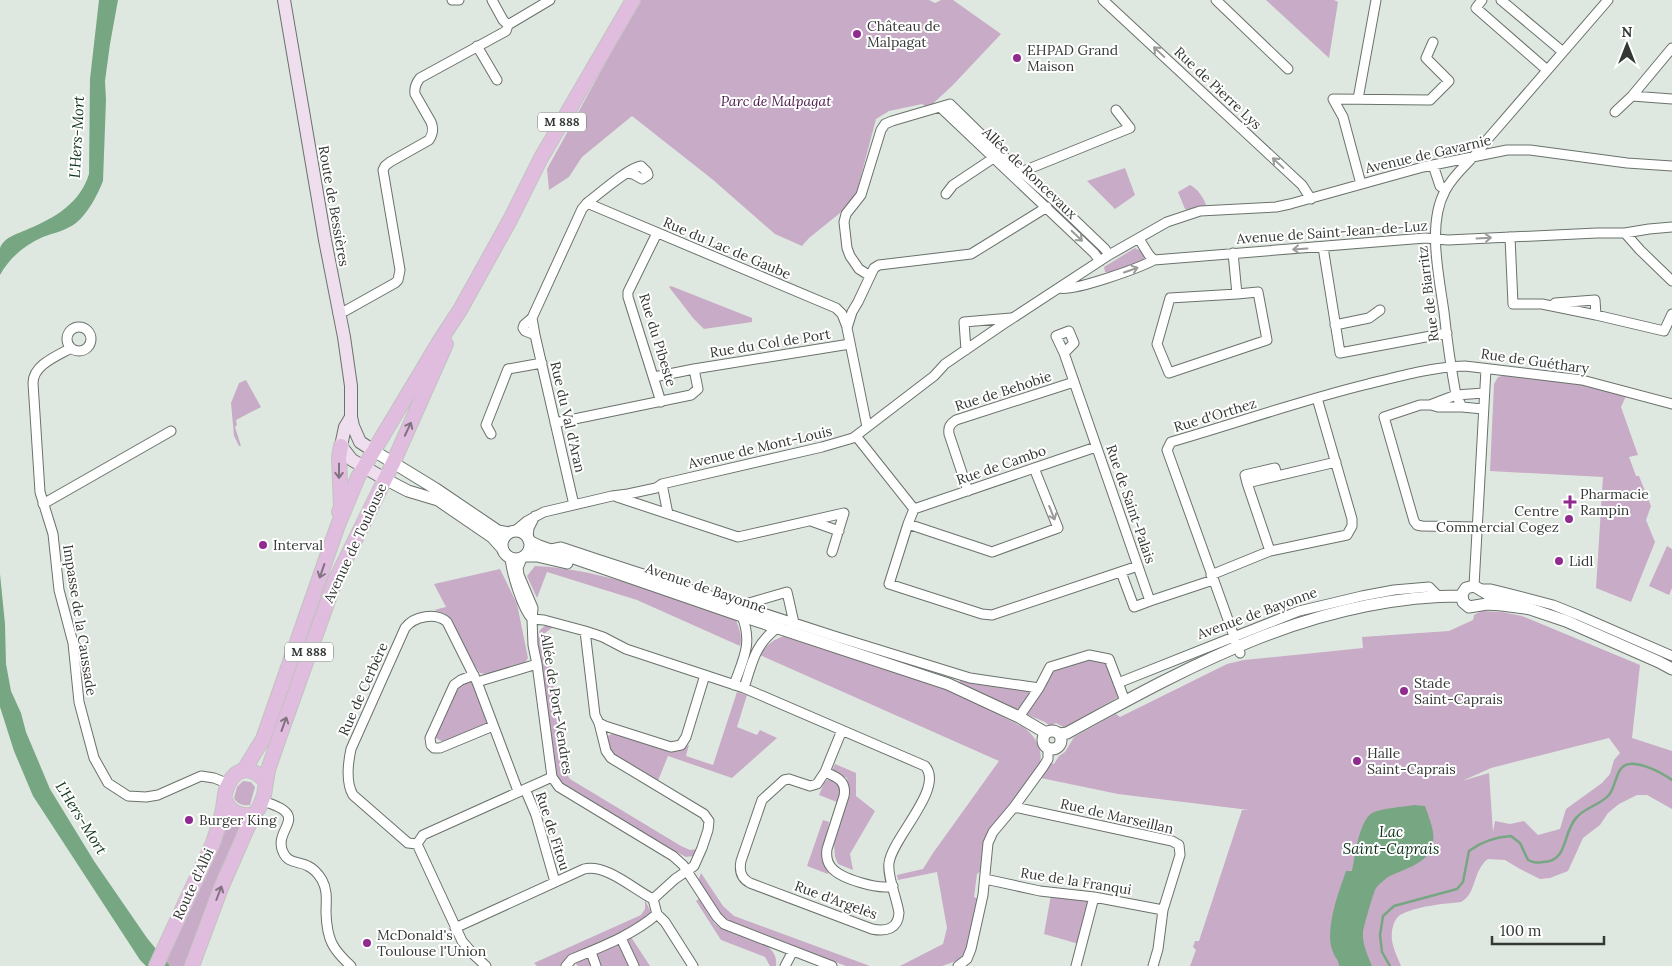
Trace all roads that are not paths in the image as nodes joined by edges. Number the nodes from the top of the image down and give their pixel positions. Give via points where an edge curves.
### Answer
1 (284, 0) edge
2 (452, 0) edge
3 (459, 0) edge
4 (492, 0) edge
5 (550, 0) edge
6 (633, 0) edge
7 (1103, 0) edge
8 (1216, 0) edge
9 (1376, 0) edge
10 (1482, 0) edge
11 (1501, 0) edge
12 (1608, 0) edge
13 (508, 25) junction
14 (1433, 42) dead end
15 (477, 46) junction
16 (1672, 48) edge
17 (1563, 52) junction
18 (1288, 69) dead end
19 (1547, 70) junction
20 (497, 80) dead end
21 (1632, 96) junction
22 (1358, 99) junction
23 (1672, 100) edge
24 (940, 106) junction
25 (1116, 110) dead end
26 (1615, 112) dead end
27 (997, 155) junction
28 (1474, 156) junction
29 (1433, 165) junction
30 (1672, 166) edge
31 (1021, 172) junction
32 (626, 174) dead end
33 (1361, 184) junction
34 (1445, 190) junction
35 (946, 194) dead end
36 (1311, 199) junction
37 (587, 203) junction
38 (1047, 207) junction
39 (1672, 227) edge
40 (1625, 232) junction
41 (657, 233) junction
42 (1510, 237) junction
43 (1139, 239) junction
44 (1435, 239) junction
45 (1323, 247) junction
46 (1233, 253) junction
47 (1109, 255) junction
48 (1154, 260) junction
49 (1098, 262) junction
50 (870, 276) junction
51 (1105, 278) junction
52 (1672, 281) edge
53 (1059, 288) junction
54 (1237, 294) junction
55 (1542, 304) junction
56 (460, 310) junction
57 (1380, 310) dead end
58 (338, 313) junction
59 (1672, 314) edge
60 (1596, 315) junction
61 (1014, 318) junction
62 (1335, 325) junction
63 (847, 328) junction
64 (1446, 333) junction
65 (850, 344) junction
66 (71, 348) dead end
67 (966, 350) junction
68 (1064, 353) dead end
69 (542, 364) junction
70 (1451, 367) junction
71 (1486, 369) junction
72 (694, 370) junction
73 (654, 377) junction
74 (1074, 382) junction
75 (1484, 393) junction
76 (1456, 395) junction
77 (1317, 398) junction
78 (661, 402) junction
79 (1672, 404) edge
80 (1430, 405) junction
81 (1462, 407) junction
82 (1483, 409) junction
83 (351, 417) junction
84 (556, 423) junction
85 (867, 427) junction
86 (171, 431) dead end
87 (491, 434) dead end
88 (856, 436) junction
89 (342, 446) junction
90 (1096, 447) junction
91 (374, 451) junction
92 (1336, 462) junction
93 (393, 463) junction
94 (364, 467) junction
95 (1034, 468) junction
96 (389, 481) junction
97 (662, 484) junction
98 (968, 491) junction
99 (612, 496) junction
100 (43, 504) junction
101 (574, 505) junction
102 (914, 509) junction
103 (668, 514) junction
104 (535, 516) junction
105 (810, 520) junction
106 (908, 524) junction
107 (338, 525) junction
108 (1478, 527) junction
109 (839, 531) junction
110 (512, 532) junction
111 (528, 539) junction
112 (1270, 551) junction
113 (832, 552) dead end
114 (515, 555) junction
115 (596, 564) junction
116 (1138, 566) junction
117 (1121, 572) junction
118 (1212, 578) junction
119 (1479, 589) junction
120 (1462, 596) junction
121 (1150, 601) junction
122 (1478, 606) junction
123 (1532, 609) junction
124 (742, 611) junction
125 (532, 620) junction
126 (792, 627) junction
127 (777, 628) junction
128 (586, 631) junction
129 (1236, 646) junction
130 (1672, 656) edge
131 (537, 664) junction
132 (1672, 669) edge
133 (705, 675) junction
134 (476, 679) junction
135 (1118, 683) junction
136 (734, 685) junction
137 (744, 688) junction
138 (1039, 688) junction
139 (1125, 701) junction
140 (1019, 717) junction
141 (599, 723) junction
142 (493, 726) junction
143 (842, 730) junction
144 (1046, 733) junction
145 (1060, 734) junction
146 (1048, 748) junction
147 (244, 770) junction
148 (825, 772) junction
149 (552, 777) junction
150 (266, 782) junction
151 (229, 784) junction
152 (522, 790) junction
153 (225, 800) junction
154 (262, 802) junction
155 (1014, 807) junction
156 (253, 815) junction
157 (417, 844) junction
158 (687, 872) junction
159 (985, 879) junction
160 (555, 882) junction
161 (893, 886) junction
162 (1094, 897) junction
163 (653, 899) junction
164 (1163, 910) junction
165 (657, 914) junction
166 (455, 928) junction
167 (621, 938) junction
168 (793, 951) junction
169 (591, 952) junction
170 (967, 959) junction
171 (156, 966) edge
172 (192, 966) edge
173 (351, 966) edge
174 (486, 966) edge
175 (566, 966) edge
176 (596, 966) edge
177 (634, 966) edge
178 (693, 966) edge
179 (785, 966) edge
180 (832, 966) edge
181 (958, 966) edge
182 (975, 966) edge
183 (1076, 966) edge
184 (1153, 966) edge

1 - 58 main road, Route de Bessières
2 - 3 street
4 - 13 street
5 - 13 street
6 - 56 main road, Avenue de Toulouse / M 888 via 541,158
36 -> 7 street, Rue de Pierre Lys via 1302,186
8 - 18 street
9 - 22 street
10 - 19 street via 1476,8
11 - 17 street
12 - 17 street, Rue de Biarritz
13 - 15 street via 506,31
14 - 22 street via 1426,58 1449,81 1430,100
15 - 20 street
15 - 58 street via 416,83 415,94 431,122 432,136 390,162 383,170 400,270 398,280
16 - 21 street
17 - 19 street, Rue de Biarritz
19 - 28 street, Rue de Biarritz
21 - 23 street
21 - 26 street
22 - 33 street via 1333,99 1343,117
24 - 27 street, Allée de Roncevaux
24 - 27 street, Allée de Roncevaux via 950,104
24 - 50 street via 885,124 861,195 846,214 844,222 850,256 859,269
25 - 31 street via 1130,128
27 - 31 street, Allée de Roncevaux
27 - 35 street via 953,185
27 - 38 street, Allée de Roncevaux
28 - 29 street, Avenue de Gavarnie
28 - 30 street, Avenue de Gavarnie via 1530,150
28 - 34 street, Rue de Biarritz
29 - 33 street, Avenue de Gavarnie
29 - 34 street via 1440,186
31 - 47 street, Allée de Roncevaux
32 - 37 street, Rue du Val d'Aran
33 - 36 street, Avenue de Gavarnie
34 - 44 street, Rue de Biarritz
36 - 43 street, Avenue de Mont-Louis via 1276,207 1200,211 1167,222
37 - 41 street, Rue du Lac de Gaube
37 - 69 street, Rue du Val d'Aran via 532,318
38 -> 49 street, Allée de Roncevaux via 1094,252
38 - 50 street via 971,254 879,265
39 - 40 street, Avenue de Saint-Jean-de-Luz
40 - 42 street, Avenue de Saint-Jean-de-Luz
40 - 52 street
41 - 63 street, Rue du Lac de Gaube via 836,308
41 - 73 street, Rue du Pibeste via 628,292
44 -> 42 street, Avenue de Saint-Jean-de-Luz
42 - 55 street via 1513,304
43 - 47 street, Avenue de Mont-Louis
43 - 48 street
44 - 45 street, Avenue de Saint-Jean-de-Luz
44 - 64 street, Rue de Biarritz
45 -> 46 street, Avenue de Saint-Jean-de-Luz
45 - 62 street
46 - 48 street, Avenue de Saint-Jean-de-Luz
46 - 54 street
47 - 49 street, Avenue de Mont-Louis
51 -> 48 street, Avenue de Saint-Jean-de-Luz
49 - 51 street, Allée de Roncevaux
49 - 53 street, Avenue de Mont-Louis
50 - 63 street
51 - 53 street, Avenue de Saint-Jean-de-Luz via 1072,288
53 - 61 street, Avenue de Mont-Louis
54 - 54 street via 1170,298 1157,344 1169,373 1268,340 1258,292
55 - 60 street
55 - 60 street via 1595,300
56 - 91 main road, Avenue de Toulouse / M 888
93 -> 56 main road, Avenue de Toulouse / M 888
57 - 62 street via 1369,318
58 - 83 main road, Route de Bessières via 351,386
59 - 60 street via 1664,331
61 - 67 street, Avenue de Mont-Louis
61 - 67 street, Avenue de Mont-Louis via 964,322
62 - 64 street via 1340,353
63 - 65 street
64 - 70 street, Rue de Biarritz
65 - 72 street, Rue du Col de Port
65 - 85 street
66 - 100 street, Impasse de la Caussade via 39,367 33,378
67 - 85 street, Avenue de Mont-Louis
68 - 74 street, Rue de Saint-Palais
69 - 84 street, Rue du Val d'Aran
69 - 87 street via 508,369 486,425
70 - 71 street, Rue de Guéthary
70 - 76 street, Rue de Biarritz
70 - 77 street, Rue d'Orthez via 1402,375
71 - 75 street
71 - 79 street, Rue de Guéthary via 1582,380
72 - 73 street, Rue du Col de Port
72 - 78 street, Rue du Col de Port via 698,389 695,392
73 - 78 street, Rue du Pibeste
74 - 90 street, Rue de Saint-Palais
74 - 98 street, Rue de Behobie via 951,423 949,434
75 - 76 street
75 - 82 street
76 - 80 street
76 - 81 street, Rue de Biarritz
77 - 92 street
77 - 118 street, Rue d'Orthez via 1171,442 1167,450
78 - 84 street, Rue du Col de Port
80 - 81 street
80 - 108 street via 1420,405 1384,417 1414,521 1422,526
81 - 82 street
82 - 108 street
83 - 89 main road, Route de Bessières via 345,427
83 - 91 main road, Route de Bessières via 360,442
84 - 101 street, Rue du Val d'Aran
85 - 88 street, Avenue de Mont-Louis
86 - 100 street
88 - 97 street, Avenue de Mont-Louis via 822,447
88 - 102 street
89 - 94 main road via 352,460
89 -> 107 main road
90 - 95 street, Rue de Cambo
90 - 116 street, Rue de Saint-Palais
91 - 93 street
91 - 94 main road, Avenue de Toulouse / M 888
92 - 112 street via 1352,519 1351,531
92 - 112 street via 1247,483
93 - 96 main road, Avenue de Toulouse / M 888
93 - 110 street via 498,531
94 - 96 main road
94 - 107 main road, Avenue de Toulouse / M 888
95 - 98 street, Rue de Cambo
95 -> 106 street via 1058,528 992,552
96 - 114 street via 438,500
150 -> 96 main road, Avenue de Toulouse / M 888 via 278,738 335,581 370,510
97 - 99 street, Avenue de Mont-Louis
97 - 103 street
98 - 102 street, Rue de Cambo
99 - 101 street, Avenue de Mont-Louis
99 - 103 street
100 - 151 street, Impasse de la Caussade via 53,534 59,590 73,643 79,702 94,758 108,783 136,798 158,795 201,776
101 - 104 street, Avenue de Mont-Louis
102 - 106 street
103 - 105 street via 738,536
104 - 110 street, Avenue de Mont-Louis
104 - 111 street
105 - 109 street
105 - 109 street via 844,513
106 - 117 street via 889,584 982,614 992,615
107 -> 147 main road, Avenue de Toulouse / M 888 via 263,739
108 - 119 street
109 - 113 street
110 - 111 street via 522,532
110 - 114 street via 503,541
111 - 114 street via 529,550
111 - 115 street, Avenue de Bayonne via 550,550
112 - 118 street
114 - 115 street, Avenue de Bayonne
114 - 125 street, Allée de Port-Vendres via 519,575 534,608
115 - 124 street, Avenue de Bayonne
115 - 124 street, Avenue de Bayonne via 614,573
116 - 117 street
116 - 121 street, Rue de Saint-Palais
117 - 121 street via 1134,608
118 - 121 street
118 - 129 street, Rue d'Orthez
119 - 120 street via 1466,588
119 - 122 street via 1483,598
119 - 123 street
119 - 130 street via 1507,592 1552,605
120 - 122 street via 1468,606
120 - 129 street, Avenue de Bayonne via 1398,600 1327,614
122 - 123 street via 1502,604
123 - 132 street via 1574,624
124 - 126 street, Avenue de Bayonne
124 - 126 street, Avenue de Bayonne via 787,592
124 - 127 street, Avenue de Bayonne
124 - 136 street via 747,648
125 - 128 street, Rue d'Argelès
125 - 131 street, Allée de Port-Vendres
126 - 127 street, Avenue de Bayonne
126 - 138 street, Avenue de Bayonne via 970,678
126 - 140 street, Avenue de Bayonne via 948,684
127 - 137 street via 756,652
128 - 133 street, Rue d'Argelès via 626,649
128 - 141 street via 595,716
129 - 135 street, Avenue de Bayonne
129 - 139 street, Avenue de Bayonne
131 - 134 street
131 - 149 street, Allée de Port-Vendres
133 - 136 street, Rue d'Argelès
133 - 141 street via 681,745 671,747
134 - 142 street, Rue de Cerbère
134 - 142 street via 461,680 454,685 430,738 431,745 440,748
134 - 157 street, Rue de Cerbère via 447,622 436,616 414,620 405,628 351,749 349,784 353,795 408,842
135 - 138 street via 1109,658 1090,655 1050,667
135 - 139 street
136 - 137 street, Rue d'Argelès
137 - 143 street, Rue d'Argelès
138 - 140 street
139 - 145 street, Avenue de Bayonne
140 - 144 street, Avenue de Bayonne
141 - 158 street via 611,758 707,818 709,825 702,848
142 - 152 street, Rue de Fitou
143 - 148 street, Rue d'Argelès
143 - 161 street, Rue d'Argelès via 921,764 929,772 928,790 890,858
144 - 145 street via 1053,730
144 - 146 street via 1044,743
145 - 146 street via 1062,741 1058,747
146 - 155 street via 1044,768
147 - 150 main road via 256,772
147 - 151 main road via 238,772
148 - 161 street via 841,780 845,791 827,849 830,866 836,872 867,885
148 - 161 street, Rue d'Argelès via 814,786 784,780 762,800 741,861 743,878 883,931 892,928 898,918
149 - 152 street
149 - 158 street, Allée de Port-Vendres via 559,787 673,856
150 - 154 main road
151 - 153 main road
152 - 157 street via 423,835
152 - 160 street, Rue de Fitou via 536,815
153 - 156 main road via 235,812
153 - 171 main road, Route d'Albi via 213,843
154 - 156 main road
154 - 173 street via 286,811 288,818 283,852 293,862 308,866 318,874 327,897 330,942
155 - 159 street via 992,832
155 - 164 street, Rue de Marseillan via 1176,842 1181,848 1180,855
172 -> 156 main road, Route d'Albi
157 - 166 street
158 - 163 street
158 - 168 street, Allée de Port-Vendres via 724,924
159 - 162 street, Rue de la Franqui via 1040,891
159 - 170 street via 983,900
160 - 163 street via 584,869 596,868
160 - 166 street
162 - 164 street, Rue de la Franqui
162 - 183 street
163 - 165 street
164 - 184 street, Rue de Marseillan
165 - 167 street
165 - 178 street
166 - 174 street via 468,948
167 - 169 street
167 - 177 street
168 - 179 street
168 - 180 street, Allée de Port-Vendres
169 - 175 street
169 - 176 street
170 - 181 street
170 - 182 street

